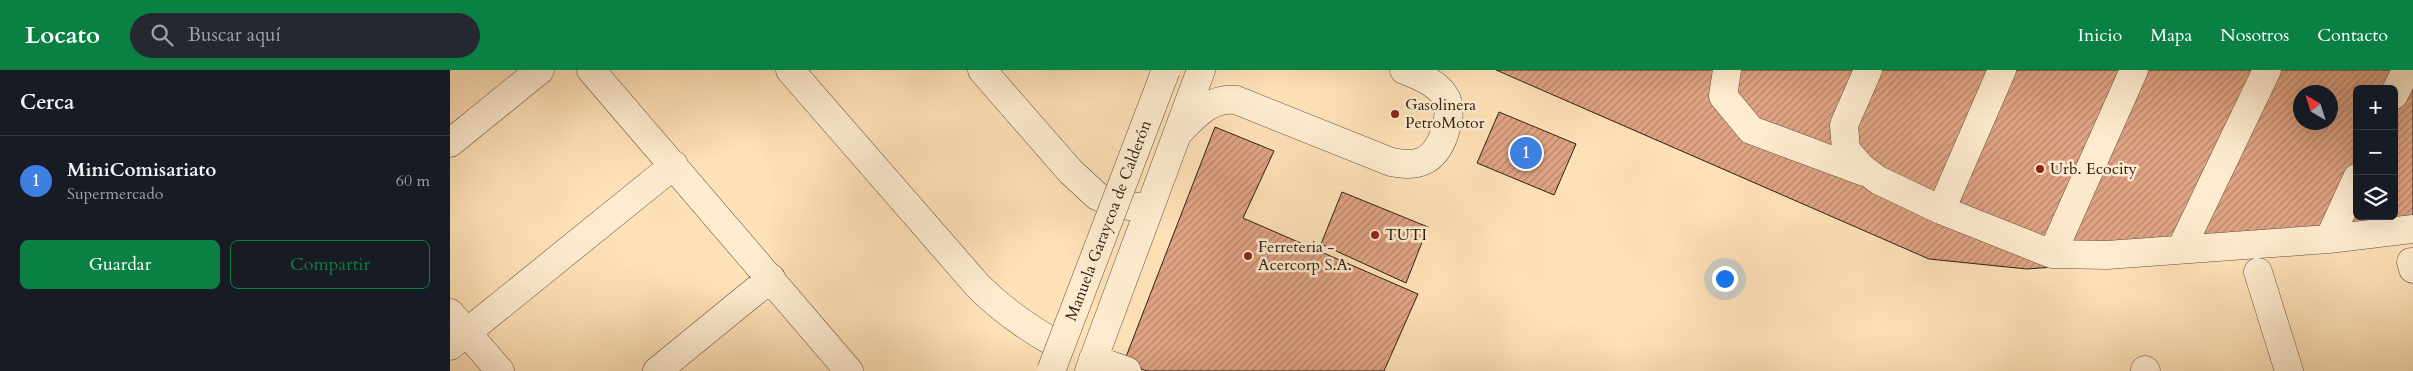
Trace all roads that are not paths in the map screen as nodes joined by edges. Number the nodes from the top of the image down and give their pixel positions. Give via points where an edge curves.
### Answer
1 (540, 70) edge
2 (591, 70) edge
3 (790, 70) edge
4 (982, 70) edge
5 (1166, 70) edge
6 (1201, 70) edge
7 (1404, 70) edge
8 (1728, 70) edge
9 (1868, 70) edge
10 (2002, 70) edge
11 (2134, 70) edge
12 (2267, 70) edge
13 (2406, 70) edge
14 (2398, 87) edge
15 (1178, 133) junction
16 (450, 143) edge
17 (674, 165) junction
18 (1873, 176) junction
19 (2353, 187) edge
20 (1115, 204) junction
21 (1148, 209) junction
22 (1941, 210) junction
23 (2413, 229) edge
24 (2329, 239) junction
25 (2182, 249) junction
26 (2052, 254) junction
27 (2258, 272) dead end
28 (771, 278) junction
29 (455, 330) edge
30 (1055, 359) edge
31 (1091, 365) edge
32 (500, 371) edge
33 (657, 371) edge
34 (849, 371) edge
35 (1127, 371) edge
36 (2289, 371) edge

1 - 16 street
2 - 17 street
3 - 30 street via 978,286 1026,328
4 - 20 street via 1070,171 1097,196
5 - 20 street, Manuela Garaycoa de Calderón, bridge
6 - 15 street, Manuela Garaycoa de Calderón
7 - 15 street via 1439,89 1449,111 1432,156 1410,165 1391,162 1236,100 1226,99 1210,104
8 - 18 street via 1723,96 1751,130
9 - 18 street via 1844,124 1846,150
10 - 22 street
11 - 26 street
12 - 25 street
13 - 14 street
15 - 21 street, Manuela Garaycoa de Calderón
17 - 28 street
17 - 29 street
18 - 22 street
19 - 24 street
20 - 21 street
20 - 30 street, Manuela Garaycoa de Calderón, bridge
21 - 31 street, Manuela Garaycoa de Calderón
22 - 26 street
23 - 24 street
24 - 25 street
25 - 26 street via 2107,255
27 - 36 street
28 - 33 street
28 - 34 street
29 - 32 street
31 - 35 street

